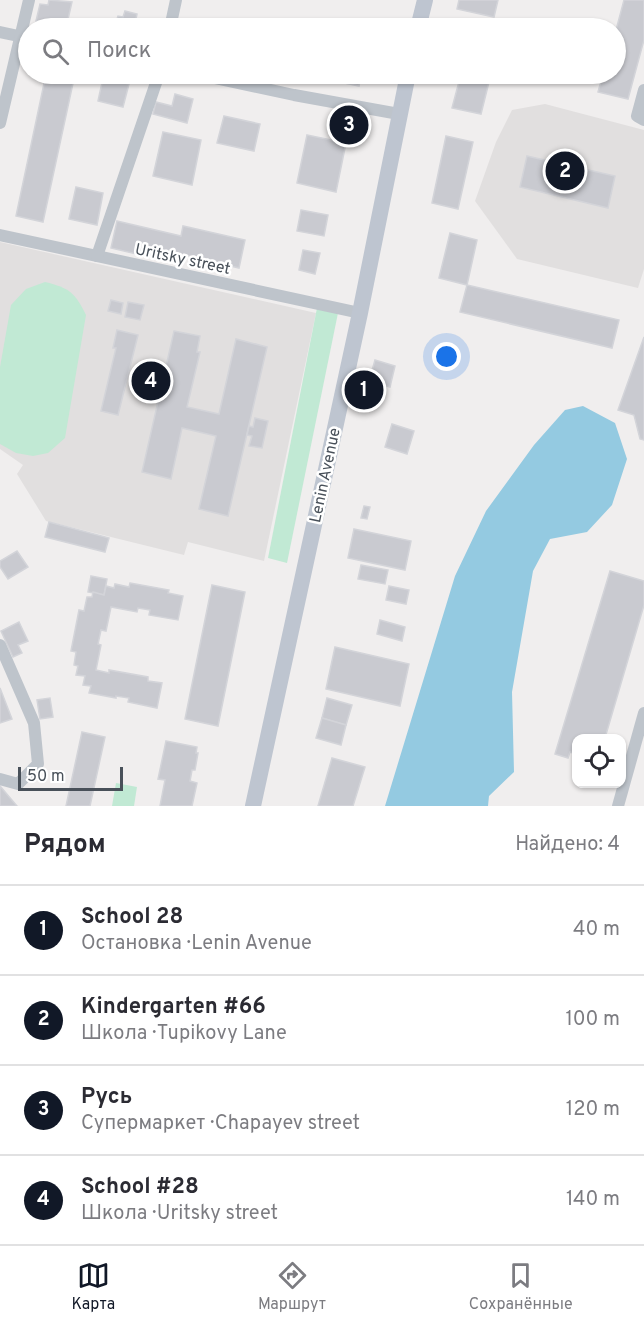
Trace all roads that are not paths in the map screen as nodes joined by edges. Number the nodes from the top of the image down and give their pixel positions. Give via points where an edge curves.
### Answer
1 (29, 0) edge
2 (176, 0) edge
3 (425, 0) edge
4 (27, 18) edge
5 (172, 18) edge
6 (420, 18) edge
7 (0, 32) edge
8 (18, 36) edge
9 (18, 62) edge
10 (156, 84) edge
11 (243, 84) edge
12 (406, 84) edge
13 (644, 90) edge
14 (399, 114) junction
15 (640, 118) edge
16 (0, 123) edge
17 (0, 235) edge
18 (97, 256) junction
19 (360, 313) junction
20 (0, 645) edge
21 (644, 712) edge
22 (0, 779) edge
23 (253, 806) edge
24 (618, 806) edge

1 - 4 street
2 - 5 street
3 - 6 main road
7 - 8 street
9 - 16 street
10 - 18 street
11 - 14 street
12 - 14 main road, Lenin Avenue
13 - 15 street
14 - 19 main road, Lenin Avenue
17 - 18 street, Uritsky street
18 - 19 street, Uritsky street
19 - 23 main road, Lenin Avenue
20 - 22 street via 34,723 38,764 18,784
21 - 24 street

